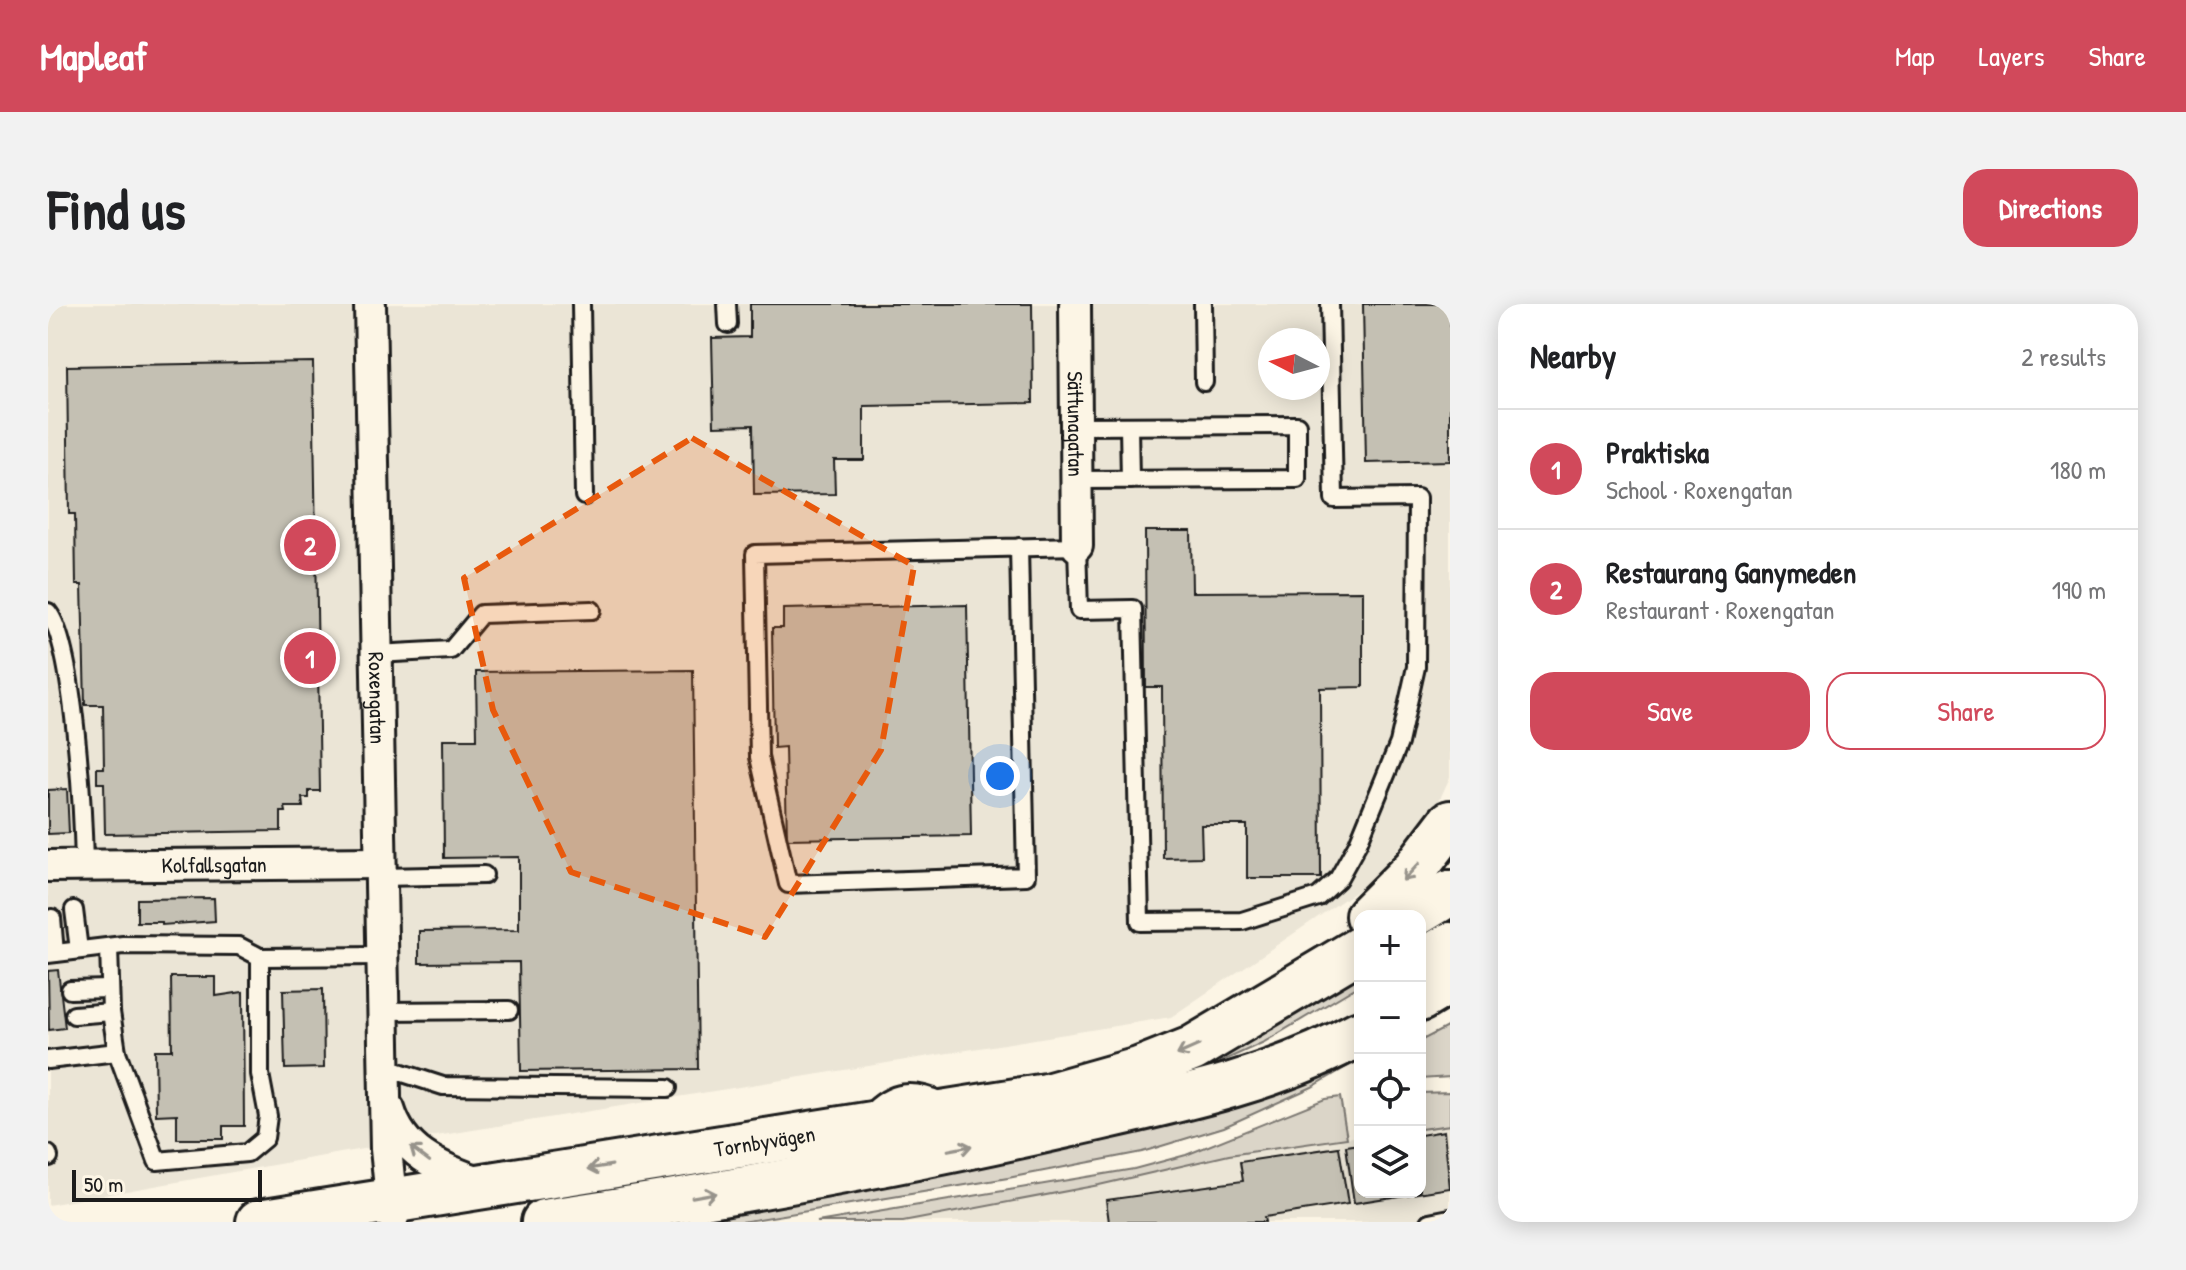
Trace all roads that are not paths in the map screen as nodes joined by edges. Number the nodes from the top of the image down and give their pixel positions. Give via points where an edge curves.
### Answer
1 (370, 304) edge
2 (581, 304) edge
3 (727, 304) edge
4 (1075, 304) edge
5 (1203, 304) edge
6 (1330, 304) edge
7 (728, 324) dead end
8 (1204, 382) dead end
9 (1076, 426) junction
10 (1129, 426) junction
11 (1077, 480) junction
12 (1130, 480) junction
13 (584, 496) dead end
14 (1077, 546) junction
15 (1019, 547) junction
16 (592, 610) dead end
17 (48, 612) edge
18 (376, 654) junction
19 (1450, 823) edge
20 (84, 865) junction
21 (48, 866) edge
22 (380, 870) junction
23 (484, 875) dead end
24 (1450, 893) edge
25 (74, 910) dead end
26 (1374, 910) edge
27 (1422, 910) edge
28 (52, 918) dead end
29 (1354, 928) edge
30 (1450, 945) edge
31 (109, 947) junction
32 (79, 950) junction
33 (1354, 953) edge
34 (51, 954) edge
35 (382, 956) junction
36 (260, 957) junction
37 (1426, 959) edge
38 (1450, 981) edge
39 (109, 989) junction
40 (70, 990) dead end
41 (1426, 995) edge
42 (1354, 1002) edge
43 (509, 1010) dead end
44 (383, 1011) junction
45 (111, 1012) junction
46 (1256, 1013) junction
47 (74, 1015) dead end
48 (1354, 1036) edge
49 (117, 1052) junction
50 (48, 1060) edge
51 (384, 1080) junction
52 (668, 1088) dead end
53 (1150, 1106) junction
54 (486, 1185) junction
55 (392, 1211) edge
56 (1450, 1218) edge
57 (259, 1222) edge
58 (544, 1222) edge
59 (1430, 1222) edge

1 - 18 street, Roxengatan
2 - 13 lane
3 - 7 lane
4 - 9 street, Sättunagatan
5 - 8 lane
6 - 14 lane via 1334,499 1417,498 1416,667 1399,743 1358,843 1338,879 1318,897 1242,921 1140,922 1133,609 1079,610
9 - 10 lane
9 - 11 street, Sättunagatan
10 - 12 lane
10 - 12 lane via 1297,425 1297,479
11 - 12 lane
11 - 14 street, Sättunagatan
14 - 15 lane
15 - 15 lane via 755,554 759,757 788,884 1026,876
16 - 18 lane via 481,614 451,650
17 - 20 lane via 57,624 70,700 82,787
18 - 22 street, Roxengatan
19 -> 26 main road
20 - 21 street, Kolfallsgatan
20 - 22 street, Kolfallsgatan
22 - 23 lane
22 - 35 street, Roxengatan
24 - 27 main road
25 - 32 lane
28 - 34 lane
29 - 46 main road, Tornbyvägen
30 - 37 main road
31 - 32 lane
31 - 36 lane via 239,946
31 - 39 lane
32 - 34 lane
33 - 46 main road, Tornbyvägen
35 - 36 lane
35 - 44 street, Roxengatan
36 - 49 lane via 260,1074 268,1116 265,1138 247,1153 157,1161
38 - 41 main road
39 - 40 lane
39 - 45 lane
42 - 53 main road, Tornbyvägen via 1260,1057
43 - 44 lane
44 - 51 street, Roxengatan
45 - 47 lane
45 - 49 lane
46 -> 54 main road, Tornbyvägen via 1192,1049 1047,1096
48 - 53 main road, Tornbyvägen via 1262,1078
49 - 50 lane
51 - 52 lane via 443,1086
54 -> 51 street, Roxengatan via 440,1167 405,1142
51 - 55 street, Roxengatan
58 -> 53 main road, Tornbyvägen via 997,1141
54 - 55 main road, Tornbyvägen
55 - 57 main road, Tornbyvägen
56 - 59 lane

